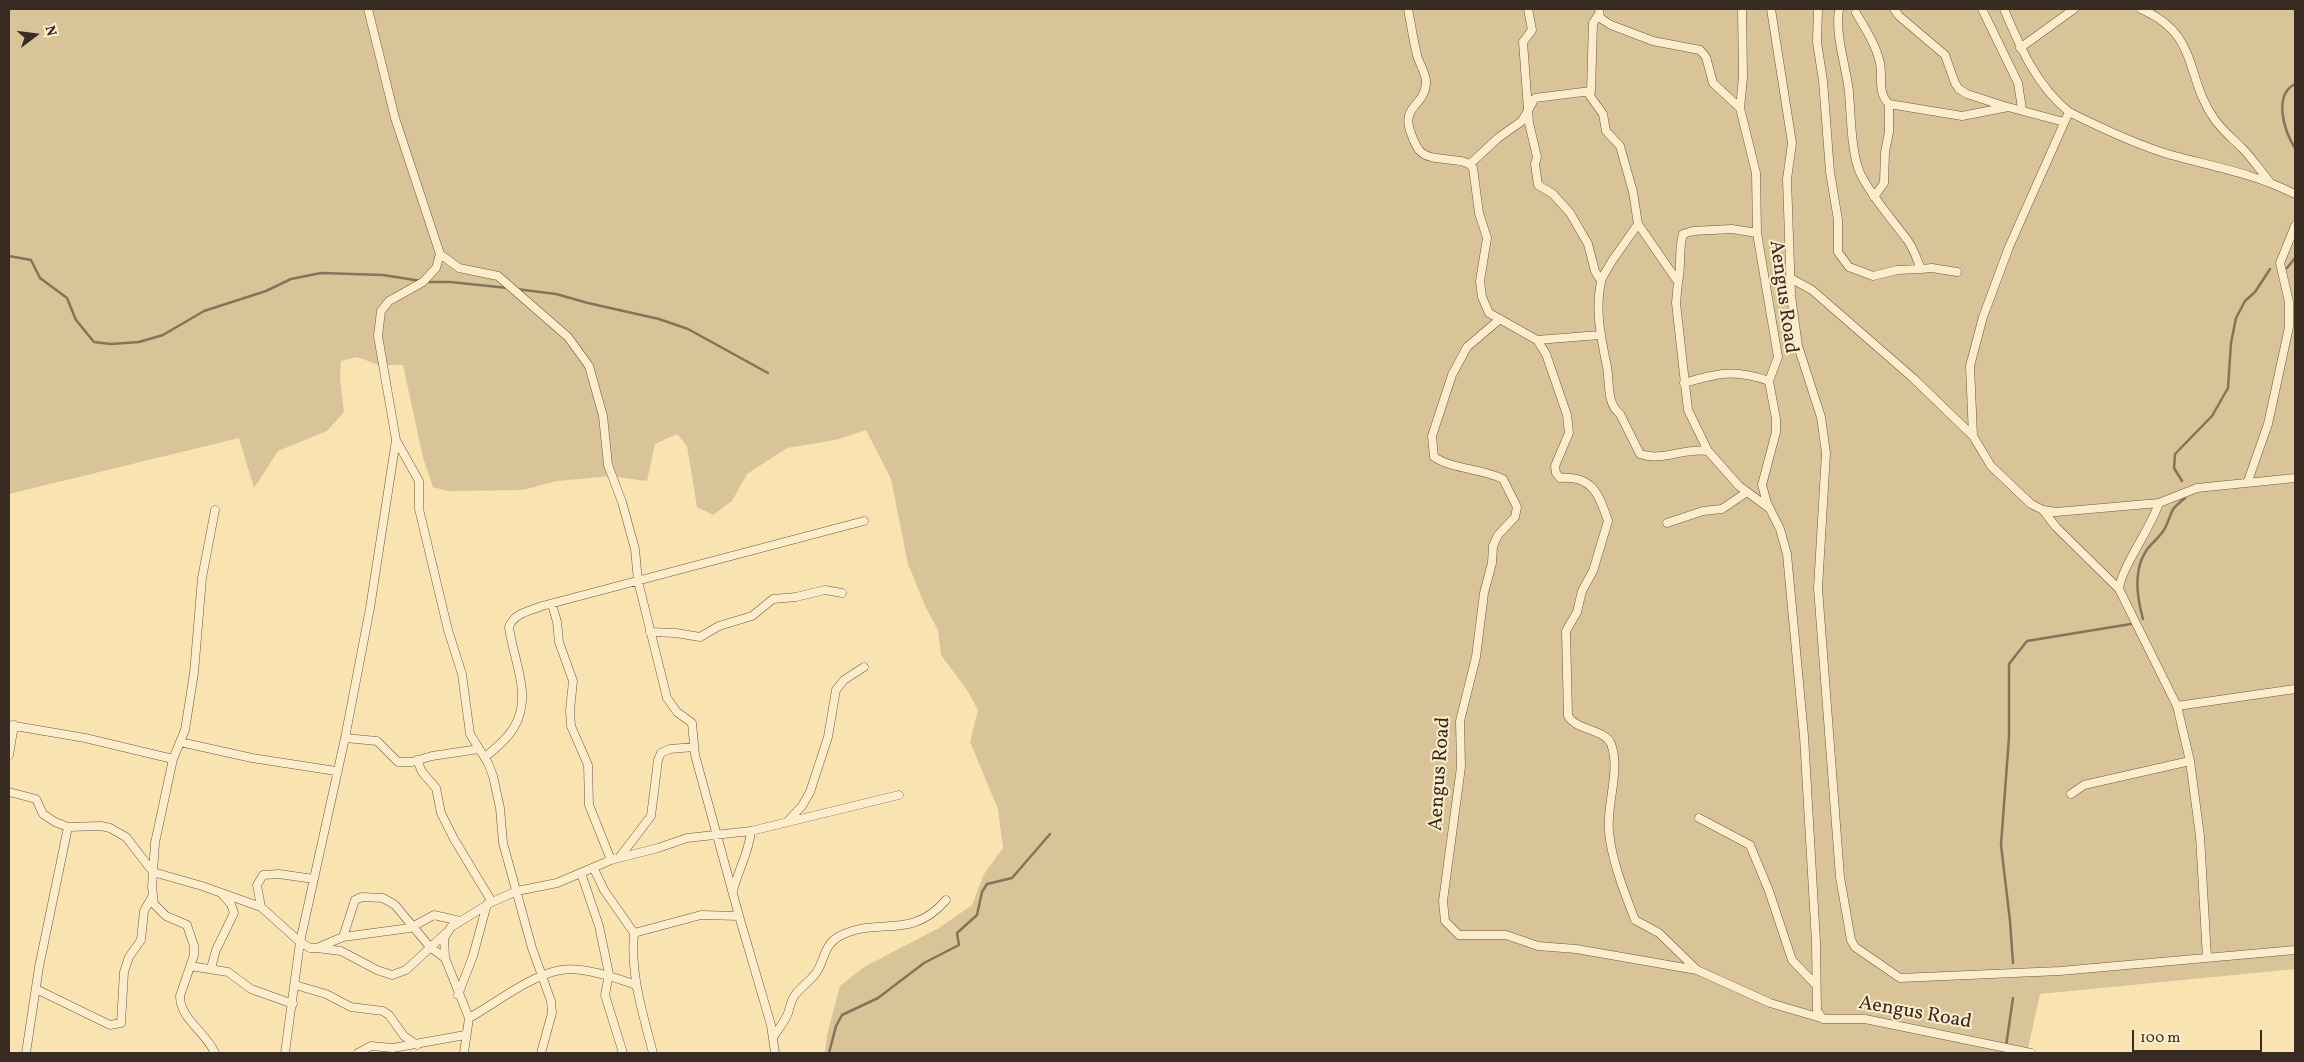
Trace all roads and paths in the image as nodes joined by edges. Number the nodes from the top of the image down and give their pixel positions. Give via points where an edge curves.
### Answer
1 (368, 9) edge
2 (1408, 9) edge
3 (1528, 9) edge
4 (1742, 9) edge
5 (1771, 9) edge
6 (1818, 9) edge
7 (1839, 9) edge
8 (1894, 9) edge
9 (1982, 9) edge
10 (2004, 9) edge
11 (2074, 9) edge
12 (2141, 9) edge
13 (1599, 12) edge
14 (1856, 13) dead end
15 (2020, 48) junction
16 (1591, 91) junction
17 (1889, 104) junction
18 (2008, 107) junction
19 (1740, 108) junction
20 (1528, 109) junction
21 (2022, 109) junction
22 (2069, 112) junction
23 (2064, 122) junction
24 (1470, 164) junction
25 (2270, 182) junction
26 (2295, 194) edge
27 (1874, 197) junction
28 (1638, 224) junction
29 (2295, 226) edge
30 (1757, 233) junction
31 (440, 254) junction
32 (1921, 269) junction
33 (1957, 272) dead end
34 (1602, 278) junction
35 (1790, 278) junction
36 (1678, 282) junction
37 (1500, 320) junction
38 (1600, 335) junction
39 (1537, 340) junction
40 (1768, 382) junction
41 (1684, 383) junction
42 (1973, 436) junction
43 (396, 440) junction
44 (1708, 451) junction
45 (2295, 478) edge
46 (2248, 481) junction
47 (1747, 492) junction
48 (2159, 503) junction
49 (1768, 508) junction
50 (214, 510) dead end
51 (2043, 510) junction
52 (864, 521) dead end
53 (1667, 523) dead end
54 (638, 581) junction
55 (2119, 589) junction
56 (842, 593) dead end
57 (552, 604) junction
58 (650, 632) junction
59 (864, 667) dead end
60 (2295, 689) edge
61 (2177, 706) junction
62 (11, 725) edge
63 (345, 738) junction
64 (180, 742) junction
65 (694, 747) junction
66 (479, 749) junction
67 (9, 755) edge
68 (485, 757) junction
69 (173, 759) junction
70 (417, 760) junction
71 (2190, 761) junction
72 (336, 771) junction
73 (9, 792) edge
74 (2071, 794) dead end
75 (899, 796) dead end
76 (1699, 818) dead end
77 (786, 823) junction
78 (68, 827) junction
79 (751, 831) junction
80 (716, 835) junction
81 (615, 859) junction
82 (594, 869) junction
83 (153, 872) junction
84 (581, 873) junction
85 (314, 879) junction
86 (517, 891) junction
87 (220, 892) junction
88 (732, 893) junction
89 (152, 898) junction
90 (946, 900) dead end
91 (490, 903) junction
92 (261, 907) junction
93 (739, 916) junction
94 (460, 921) junction
95 (413, 927) junction
96 (446, 933) junction
97 (634, 933) junction
98 (343, 937) junction
99 (300, 942) junction
100 (430, 947) junction
101 (317, 948) junction
102 (2295, 950) edge
103 (445, 958) junction
104 (2207, 958) junction
105 (190, 966) junction
106 (211, 968) junction
107 (1696, 970) junction
108 (609, 974) junction
109 (542, 975) junction
110 (1815, 984) junction
111 (295, 985) junction
112 (636, 985) junction
113 (36, 989) junction
114 (458, 995) junction
115 (293, 1004) junction
116 (469, 1018) junction
117 (1823, 1019) junction
118 (465, 1035) junction
119 (774, 1036) junction
120 (417, 1045) junction
121 (26, 1053) edge
122 (215, 1053) edge
123 (285, 1053) edge
124 (358, 1053) edge
125 (464, 1053) edge
126 (541, 1053) edge
127 (622, 1053) edge
128 (653, 1053) edge
129 (775, 1053) edge
130 (2031, 1053) edge

1 - 31 street via 395,118
2 - 24 street via 1426,84 1407,118 1410,132 1428,157
3 - 20 street via 1533,24 1523,42
4 - 19 street
5 - 35 street via 1792,143 1787,179
6 - 32 street via 1817,42 1838,220 1838,252 1849,267 1873,276
7 - 27 street via 1852,134 1860,173
8 - 18 street via 1945,55 1959,89
9 - 21 street via 2018,84
10 - 15 street
11 - 15 street
12 - 25 street via 2173,29 2190,57 2206,105 2216,121
13 - 16 street via 1592,23
13 - 19 street via 1603,21 1653,41 1700,50 1706,57 1713,83
14 - 17 street via 1880,62 1882,98
15 - 22 street via 2029,65
16 - 20 street via 1539,96 1531,101
16 - 28 street via 1590,96 1603,114 1606,131 1620,146
17 - 18 street via 1962,116
17 - 27 street via 1884,183
18 - 21 street
19 - 30 street, Aengus Road via 1756,173
20 - 24 street via 1522,121
20 - 34 street via 1536,144 1538,185 1553,194 1570,213 1588,244 1594,271
21 - 23 street
22 - 23 street
22 - 25 street via 2171,155 2231,168
23 - 42 street via 1982,317 1970,366
24 - 37 street via 1475,173 1479,214 1487,238 1480,281 1482,297 1489,313
25 - 26 street
27 - 32 street via 1909,243
28 - 34 street
28 - 36 street
29 - 46 street via 2280,264 2290,302 2289,327 2268,424
30 - 36 street via 1732,229 1683,234
30 - 40 street, Aengus Road via 1778,357
31 - 43 street via 436,268 423,282 390,301 381,312 378,336
31 - 54 street via 459,268 498,276 568,337 589,366 603,416 608,465 635,549
32 - 33 street
34 - 38 street via 1598,306
35 - 42 street via 1812,290 1913,378
35 - 104 street via 1798,346 1822,417 1826,453 1818,588 1840,877 1854,947 1900,978 2060,971
36 - 41 street via 1676,303
37 - 39 street
37 - 107 street, Aengus Road via 1467,347 1460,358 1432,436 1434,457 1503,479 1517,507 1515,517 1498,535 1493,546 1476,658 1460,721 1461,766 1443,901 1445,921 1459,934 1506,936 1538,946
38 - 39 street
38 - 44 street via 1614,410 1620,414 1640,454 1663,456 1685,450
39 - 107 street via 1554,372 1567,415 1569,433 1555,466 1556,474 1560,478 1583,479 1595,492 1608,522 1593,571 1566,631 1568,716 1573,723 1608,738 1612,746 1614,760 1608,830 1617,871 1634,920 1659,933
40 - 41 street via 1750,375 1718,373
40 - 49 street, Aengus Road via 1776,419 1762,485
41 - 44 street via 1688,410
42 - 51 street via 1991,466 2031,504
43 - 63 street via 370,608
43 - 66 street via 419,481 419,509 462,674 470,734
44 - 47 street
45 - 46 street
46 - 48 street via 2197,488
47 - 49 street
47 - 53 street via 1722,509 1703,511
48 - 51 street via 2056,512
48 - 55 street
49 - 110 street, Aengus Road via 1786,548 1798,661 1816,942
50 - 64 street via 202,578 194,673 185,730
51 - 55 street
52 - 54 street
54 - 57 street
54 - 58 street
55 - 61 street
56 - 58 street via 825,590 800,597 773,599 758,612 719,626 700,637
57 - 68 street via 512,620 511,640 522,691 517,721 506,738
57 - 81 street via 559,642 573,681 571,726 588,765 589,805
58 - 65 street via 667,698 677,712 692,723
59 - 77 street via 844,680 836,690 828,737 810,792
60 - 61 street
61 - 71 street
62 - 67 street
62 - 69 street
63 - 70 street via 377,741 398,762
63 - 72 street
64 - 69 street
64 - 72 street via 252,758
65 - 80 street
65 - 81 street via 661,753 652,816
66 - 68 street
66 - 70 street
68 - 86 street via 496,786 502,844
69 - 83 street via 155,843
70 - 91 street via 422,772 436,788 441,813
71 - 74 street via 2084,785
71 - 104 street via 2202,861
72 - 85 street
73 - 78 street via 36,799 47,818
75 - 77 street
76 - 110 street via 1750,845 1792,960
77 - 79 street
78 - 83 street via 110,828 134,846
78 - 113 street
79 - 80 street
79 - 88 street via 749,848
80 - 81 street via 687,838
80 - 88 street
81 - 82 street
82 - 84 street
82 - 97 street via 604,890
83 - 87 street
83 - 89 street
84 - 86 street via 557,883
84 - 108 street via 599,926
85 - 92 street via 263,874 257,885
85 - 99 street
86 - 91 street
86 - 109 street
87 - 92 street
87 - 106 street via 234,913
88 - 93 street
89 - 105 street via 159,910 187,925 194,955
89 - 113 street via 144,911 141,940 129,957 124,972 124,1016 121,1023 110,1025
90 - 119 street via 922,921 898,927 852,931 836,938 824,954 817,972 793,996 787,1015
91 - 94 street
91 - 114 street
92 - 99 street
93 - 97 street via 701,915
93 - 119 street
94 - 95 street via 434,915
94 - 96 street
95 - 98 street
95 - 98 street via 395,904 383,898 362,897 355,900
95 - 100 street
96 - 100 street
96 - 103 street
97 - 112 street
98 - 101 street
99 - 101 street
99 - 111 street
100 - 101 street via 406,970 392,975 341,951
100 - 103 street
102 - 104 street
103 - 114 street
105 - 106 street
105 - 122 street via 180,1002 186,1017 209,1040
106 - 115 street via 228,972 251,989
107 - 117 street, Aengus Road via 1770,1003
108 - 109 street via 563,969
108 - 112 street
108 - 127 street via 604,994
109 - 116 street
109 - 126 street via 552,1013
110 - 117 street, Aengus Road via 1817,1011
111 - 115 street
111 - 120 street via 326,994 352,1007 384,1012 404,1036
112 - 128 street
113 - 121 street
114 - 116 street
115 - 123 street
116 - 118 street
117 - 130 street, Aengus Road via 1865,1019
118 - 120 street
118 - 125 street
119 - 129 street
120 - 124 street via 371,1046

